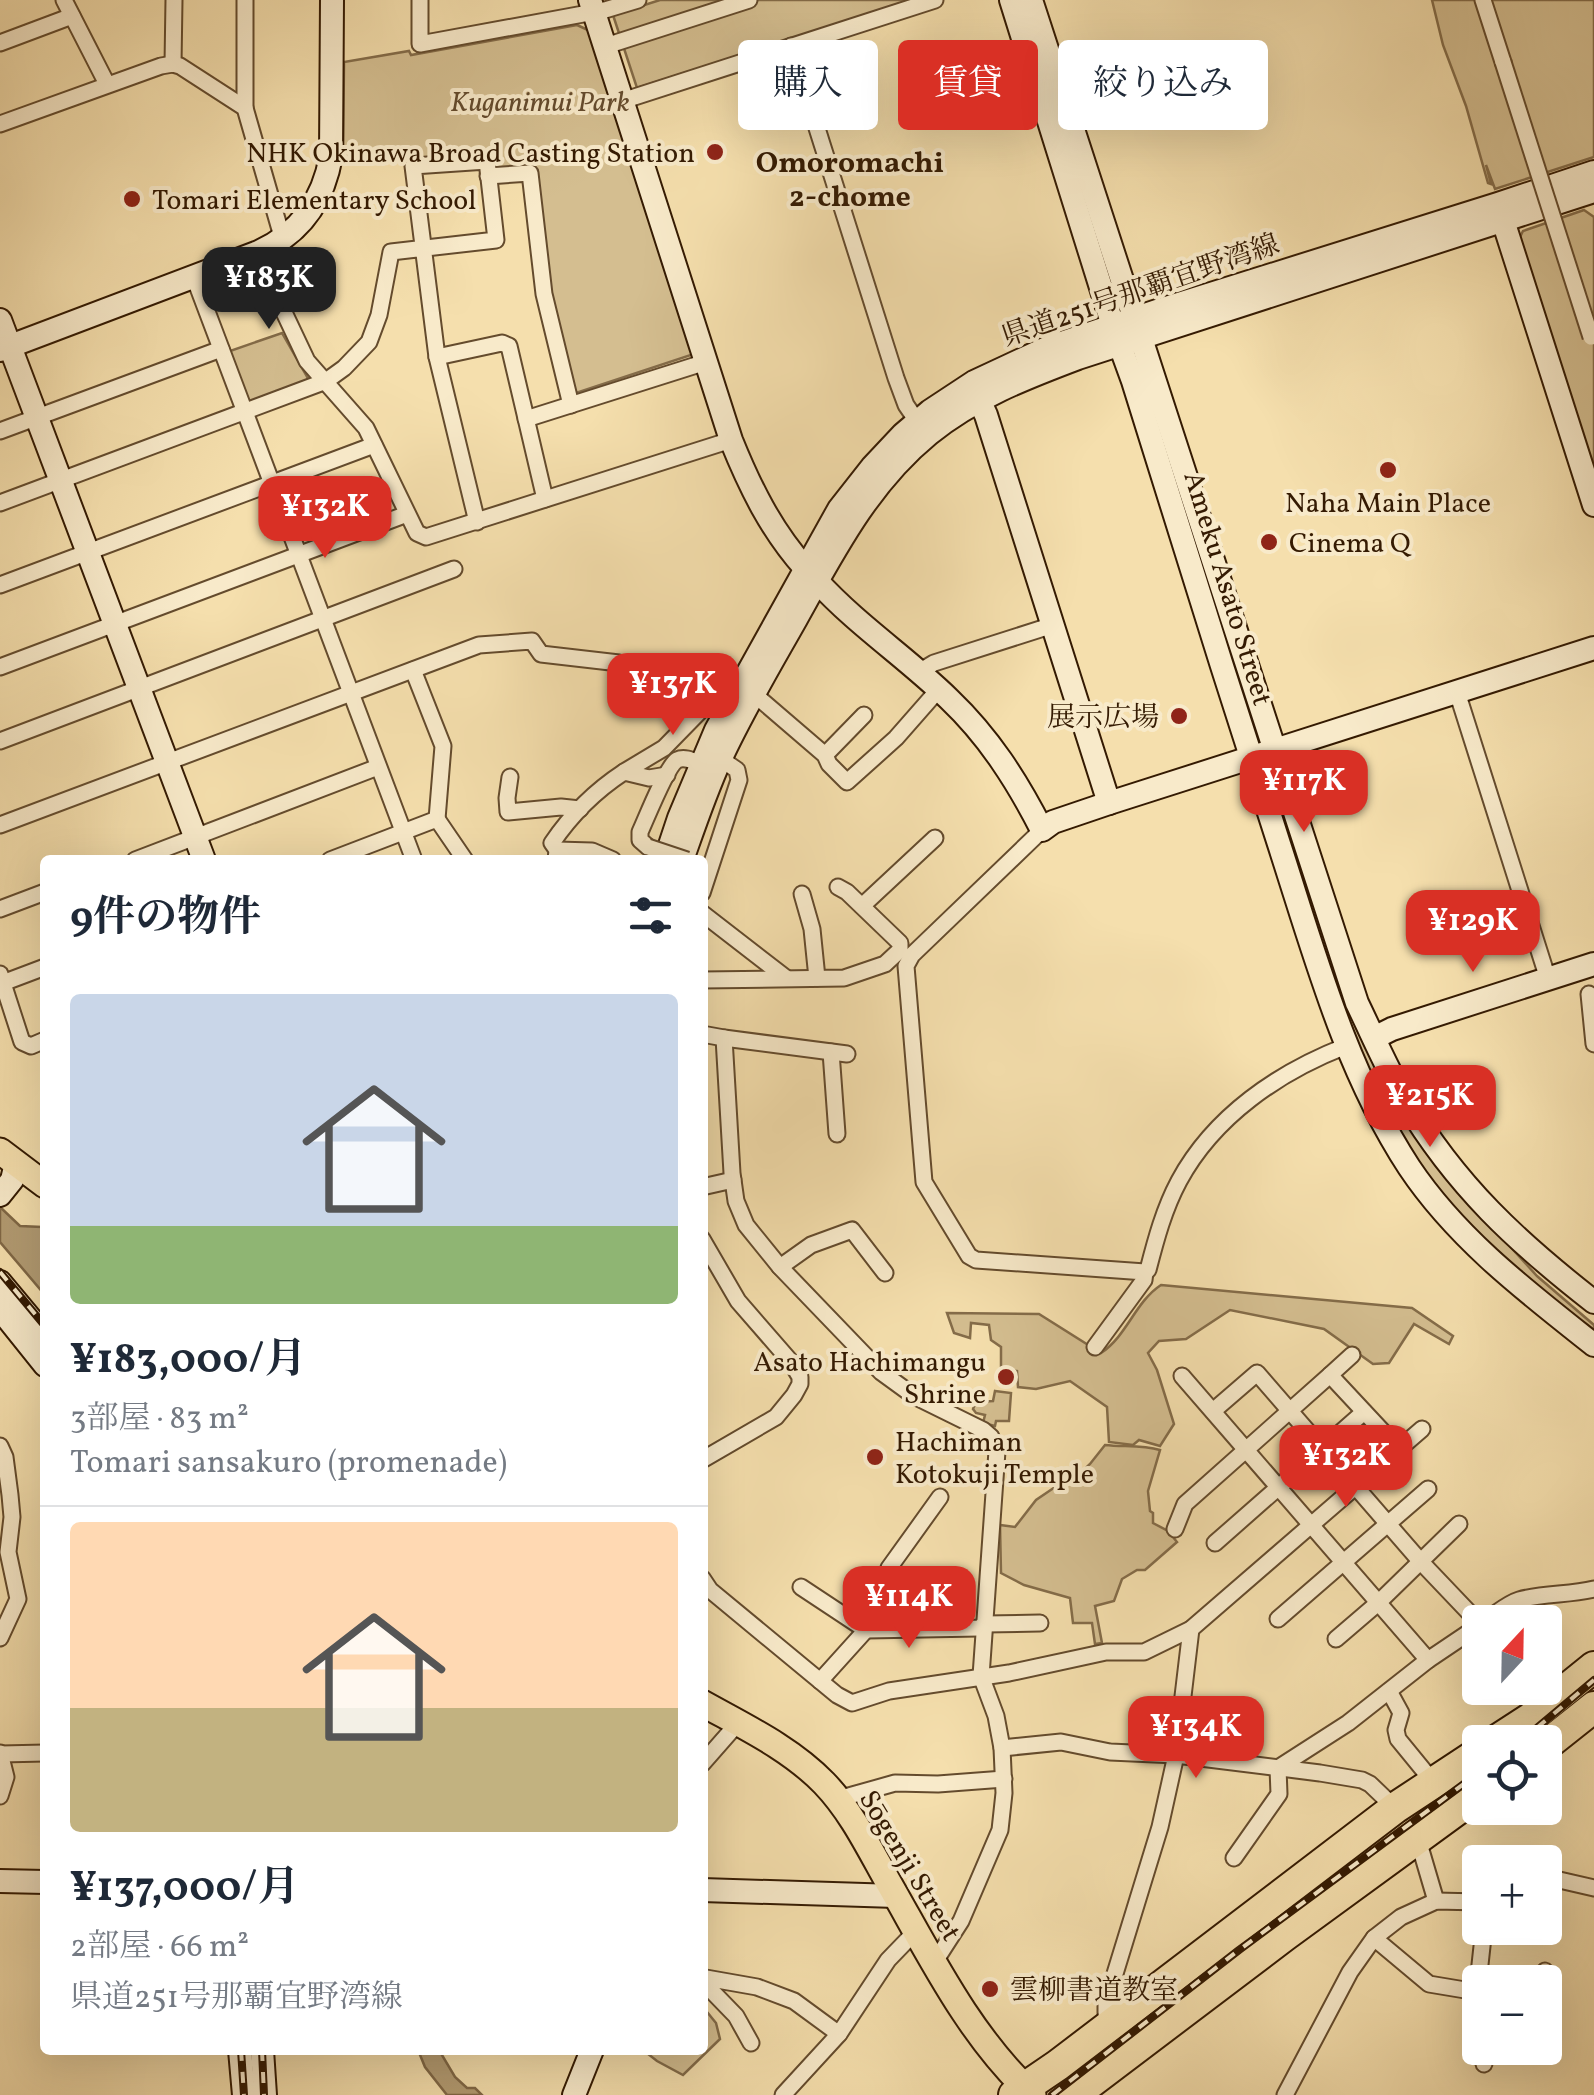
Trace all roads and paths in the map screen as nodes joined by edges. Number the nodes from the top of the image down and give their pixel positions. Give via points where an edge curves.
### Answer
1 (64, 0) edge
2 (174, 0) edge
3 (245, 0) edge
4 (332, 0) edge
5 (420, 0) edge
6 (638, 0) edge
7 (749, 0) edge
8 (935, 0) edge
9 (1011, 0) edge
10 (1032, 0) edge
11 (1483, 0) edge
12 (592, 6) edge
13 (72, 16) junction
14 (811, 40) edge
15 (0, 43) edge
16 (612, 44) dead end
17 (738, 63) edge
18 (173, 64) junction
19 (107, 84) junction
20 (622, 101) junction
21 (244, 108) junction
22 (0, 124) edge
23 (818, 130) edge
24 (488, 176) junction
25 (1593, 180) edge
26 (1501, 212) junction
27 (283, 240) junction
28 (422, 248) junction
29 (256, 254) junction
30 (194, 278) junction
31 (0, 320) edge
32 (1127, 331) junction
33 (1592, 342) edge
34 (5, 348) edge
35 (221, 350) junction
36 (437, 357) junction
37 (706, 362) junction
38 (326, 381) junction
39 (979, 400) junction
40 (571, 405) junction
41 (245, 413) junction
42 (37, 417) junction
43 (526, 419) junction
44 (917, 421) junction
45 (0, 431) edge
46 (731, 440) junction
47 (374, 444) junction
48 (61, 480) junction
49 (272, 484) junction
50 (545, 499) junction
51 (0, 503) edge
52 (1594, 505) edge
53 (408, 514) junction
54 (477, 522) junction
55 (87, 553) junction
56 (298, 555) junction
57 (454, 569) dead end
58 (811, 574) junction
59 (0, 585) edge
60 (323, 619) junction
61 (114, 624) junction
62 (1052, 625) junction
63 (1594, 648) edge
64 (0, 667) edge
65 (413, 670) junction
66 (919, 672) junction
67 (712, 680) junction
68 (139, 688) junction
69 (939, 689) junction
70 (747, 690) junction
71 (1456, 692) junction
72 (350, 693) junction
73 (864, 715) dead end
74 (0, 740) edge
75 (1276, 750) junction
76 (826, 755) junction
77 (1252, 758) junction
78 (167, 762) junction
79 (710, 762) junction
80 (378, 767) junction
81 (624, 772) junction
82 (667, 775) junction
83 (510, 778) dead end
84 (1109, 803) junction
85 (580, 809) junction
86 (437, 819) junction
87 (0, 824) edge
88 (1042, 830) junction
89 (404, 831) junction
90 (935, 838) dead end
91 (200, 849) edge
92 (656, 854) edge
93 (165, 855) edge
94 (343, 855) edge
95 (412, 855) edge
96 (462, 855) edge
97 (556, 855) edge
98 (601, 855) edge
99 (686, 855) edge
100 (708, 861) edge
101 (838, 887) dead end
102 (40, 894) edge
103 (802, 894) dead end
104 (862, 906) junction
105 (0, 909) edge
106 (708, 918) edge
107 (1594, 964) edge
108 (40, 969) edge
109 (786, 978) junction
110 (817, 978) junction
111 (1548, 979) junction
112 (1, 980) edge
113 (708, 980) edge
114 (1589, 994) dead end
115 (708, 1035) edge
116 (724, 1038) junction
117 (1374, 1038) junction
118 (40, 1042) edge
119 (1594, 1044) edge
120 (1346, 1046) junction
121 (837, 1134) dead end
122 (5, 1161) edge
123 (733, 1180) junction
124 (40, 1182) edge
125 (708, 1186) edge
126 (0, 1195) edge
127 (708, 1249) edge
128 (780, 1266) junction
129 (1145, 1272) junction
130 (885, 1274) dead end
131 (0, 1282) edge
132 (1594, 1302) edge
133 (0, 1309) edge
134 (40, 1330) edge
135 (1594, 1345) edge
136 (1095, 1347) dead end
137 (1352, 1355) dead end
138 (40, 1359) edge
139 (1330, 1375) junction
140 (1182, 1376) dead end
141 (1213, 1411) junction
142 (1290, 1411) junction
143 (1364, 1412) junction
144 (1422, 1429) dead end
145 (0, 1446) edge
146 (1322, 1449) junction
147 (1399, 1449) junction
148 (1246, 1450) junction
149 (708, 1457) edge
150 (1356, 1486) junction
151 (1278, 1487) junction
152 (1428, 1489) dead end
153 (940, 1497) dead end
154 (1388, 1524) junction
155 (1459, 1524) dead end
156 (1311, 1525) junction
157 (1175, 1529) dead end
158 (1215, 1542) dead end
159 (1344, 1562) junction
160 (1421, 1562) junction
161 (708, 1587) edge
162 (801, 1587) dead end
163 (1594, 1589) edge
164 (1378, 1603) junction
165 (1463, 1605) edge
166 (1509, 1605) edge
167 (1278, 1619) dead end
168 (985, 1624) junction
169 (1040, 1624) dead end
170 (1191, 1629) junction
171 (866, 1630) junction
172 (1462, 1637) edge
173 (0, 1638) edge
174 (1336, 1639) dead end
175 (1428, 1660) junction
176 (1594, 1669) edge
177 (982, 1676) junction
178 (820, 1682) junction
179 (1389, 1691) junction
180 (708, 1706) edge
181 (1594, 1706) edge
182 (738, 1723) junction
183 (1526, 1725) edge
184 (1553, 1725) edge
185 (1002, 1748) junction
186 (40, 1753) edge
187 (0, 1754) edge
188 (1176, 1756) junction
189 (708, 1757) edge
190 (1462, 1764) edge
191 (1278, 1768) junction
192 (1004, 1779) junction
193 (1462, 1779) edge
194 (1434, 1783) junction
195 (0, 1796) edge
196 (838, 1798) junction
197 (1462, 1805) edge
198 (1395, 1808) junction
199 (1462, 1820) edge
200 (1422, 1850) junction
201 (1234, 1858) dead end
202 (0, 1881) edge
203 (1562, 1881) edge
204 (40, 1882) edge
205 (1594, 1888) edge
206 (708, 1890) edge
207 (896, 1896) junction
208 (1436, 1901) junction
209 (1462, 1902) edge
210 (1277, 1928) junction
211 (916, 1931) junction
212 (1374, 1938) junction
213 (934, 1963) junction
214 (708, 1978) edge
215 (708, 1988) edge
216 (1462, 1989) edge
217 (1111, 2023) junction
218 (840, 2034) junction
219 (751, 2043) dead end
220 (240, 2055) edge
221 (262, 2055) edge
222 (590, 2055) edge
223 (1029, 2093) edge
224 (244, 2095) edge
225 (265, 2095) edge
226 (574, 2095) edge
227 (783, 2095) edge
228 (1074, 2095) edge
229 (1100, 2095) edge
230 (1284, 2095) edge

1 - 13 street
2 - 18 street
3 - 21 street
4 - 27 street via 329,168 311,210
5 - 12 street via 420,44
6 - 12 street
7 - 16 street
8 - 14 street
9 - 32 street, Ameku Asato Street
10 - 32 street, Ameku Asato Street
11 - 33 street, bridge
12 - 20 street
13 - 15 street
13 - 19 street
17 - 20 street
18 - 19 street
18 - 21 street
19 - 22 street
20 - 37 street
21 - 27 street
23 - 44 street via 896,378
24 - 28 street via 496,240
24 - 28 street via 486,161 414,166
24 - 40 street via 530,173 544,294
25 - 26 street, 県道251号那覇宜野湾線
26 - 32 street, 県道251号那覇宜野湾線
26 - 52 street
27 - 29 street
28 - 36 street
28 - 38 street via 392,252 369,342
29 - 30 street
29 - 38 street via 308,360
30 - 34 street
30 - 35 street
31 - 34 street
32 - 39 street, 県道251号那覇宜野湾線
32 - 44 street, 県道251号那覇宜野湾線 via 1014,362
32 - 75 street, Ameku Asato Street
32 - 77 street, Ameku Asato Street
34 - 42 street
35 - 41 street
35 - 42 street
36 - 43 street via 502,342 509,346
36 - 54 street
37 - 40 street
37 - 46 street
38 - 41 street
38 - 47 street
39 - 58 street, 県道251号那覇宜野湾線 via 890,472
39 - 62 street
40 - 43 street
41 - 48 street
41 - 49 street
42 - 45 street
42 - 48 street
43 - 50 street
44 - 58 street, 県道251号那覇宜野湾線 via 839,509
46 - 50 street
46 - 58 street via 767,516
47 - 49 street
47 - 53 street
48 - 51 street
48 - 55 street
49 - 55 street
49 - 56 street
50 - 54 street
53 - 54 street via 416,534 426,537
53 - 56 street
55 - 59 street
55 - 61 street
56 - 60 street
56 - 61 street
57 - 60 street
58 - 66 street
58 - 70 street, 県道251号那覇宜野湾線
60 - 68 street
60 - 72 street
61 - 64 street
61 - 68 street
62 - 66 street
62 - 84 street
63 - 71 street
65 - 67 street via 479,645 532,641 541,654
65 - 72 street
65 - 86 street via 443,746
66 - 69 street
67 - 70 street
67 - 81 street via 717,687 706,704 664,748
68 - 74 street
68 - 78 street
69 - 76 street via 847,782
69 - 88 street via 991,744
70 - 76 street
70 - 79 street, 県道251号那覇宜野湾線
71 - 75 street
71 - 111 street
72 - 78 street
72 - 80 street
73 - 76 street
75 - 77 street
75 - 117 street, Ameku Asato Street via 1344,966
77 - 84 street
77 - 120 street, Ameku Asato Street
78 - 87 street
78 - 91 street
79 - 82 street via 680,759
79 - 92 street, 県道251号那覇宜野湾線
79 - 99 street, 県道251号那覇宜野湾線
79 - 100 street via 732,764 739,776
80 - 89 street
80 - 91 street
81 - 82 street
81 - 85 street
82 - 92 street via 640,832
83 - 85 street via 508,812
84 - 88 street
85 - 97 street via 552,843
86 - 89 street
86 - 96 street
88 - 129 street via 906,966 924,1182 976,1260
89 - 94 street
89 - 95 street
90 - 104 street
91 - 93 street
97 - 98 street
101 - 104 street
102 - 105 street
103 - 110 street
104 - 110 street via 896,937 900,950 885,964 844,978
106 - 109 street
107 - 111 street
108 - 112 street
109 - 110 street
109 - 113 street
111 - 117 street
112 - 118 street via 22,1042
114 - 119 street
115 - 116 street
116 - 121 street via 839,1053
116 - 123 street
117 - 132 street, Ameku Asato Street via 1405,1100 1456,1174 1499,1222
120 - 129 street via 1259,1092 1211,1136 1173,1193
120 - 135 street, Ameku Asato Street via 1411,1170 1450,1219
122 - 124 main road
122 - 126 street via 12,1180
123 - 125 street
123 - 128 street via 746,1225
127 - 149 street via 800,1384 776,1417
128 - 130 street via 852,1230
128 - 168 street via 881,1372 983,1430 994,1443
129 - 136 street
131 - 134 street
133 - 138 street
137 - 139 street
139 - 142 street
139 - 143 street
140 - 141 street
141 - 142 street via 1257,1374
141 - 148 street
142 - 146 street
142 - 148 street
143 - 146 street
143 - 147 street
144 - 147 street
145 - 173 street via 18,1599
146 - 150 street
146 - 151 street
147 - 150 street
148 - 151 street
148 - 157 street via 1185,1504
150 - 154 street
150 - 156 street
151 - 156 street
151 - 158 street
152 - 154 street
153 - 171 street via 888,1568
154 - 159 street
154 - 160 street
155 - 160 street
156 - 159 street
156 - 170 street
159 - 164 street
159 - 167 street
160 - 164 street
160 - 165 street
161 - 178 street
162 - 171 street
163 - 166 street
164 - 174 street
164 - 175 street
168 - 169 street
168 - 171 street
168 - 177 street
170 - 177 street via 1144,1652 1106,1652
170 - 188 street
171 - 178 street
172 - 175 street
175 - 179 street
176 - 183 highway
177 - 178 street via 852,1702
177 - 185 street
179 - 191 street
179 - 194 street via 1401,1714 1398,1739
180 - 182 main road, Sōgenji Street
181 - 184 highway
182 - 189 street
182 - 196 main road, Sōgenji Street via 788,1752
185 - 188 street via 1061,1742
185 - 192 street
186 - 187 street
187 - 195 street via 6,1777
188 - 191 street
188 - 217 street via 1106,2003
190 - 194 highway
191 - 198 street via 1362,1780
191 - 201 street via 1278,1794
192 - 196 street via 895,1784
192 - 213 street via 1000,1830 961,1921
193 - 210 highway
194 - 198 highway
196 - 207 main road, Sōgenji Street
197 - 210 highway
198 - 217 highway
199 - 200 highway
200 - 208 street
200 - 229 highway
202 - 204 street
203 - 205 street
206 - 207 street
207 - 211 main road, Sōgenji Street
208 - 209 street
208 - 212 street
210 - 223 highway
210 - 228 highway
211 - 213 main road, Sōgenji Street
211 - 218 street via 888,1960
212 - 216 street via 1430,1984
212 - 230 street
213 - 223 main road, Sōgenji Street via 984,2040
214 - 218 street via 794,2001
215 - 219 street
217 - 223 highway
218 - 227 street
220 - 224 street
221 - 225 street
222 - 226 street

